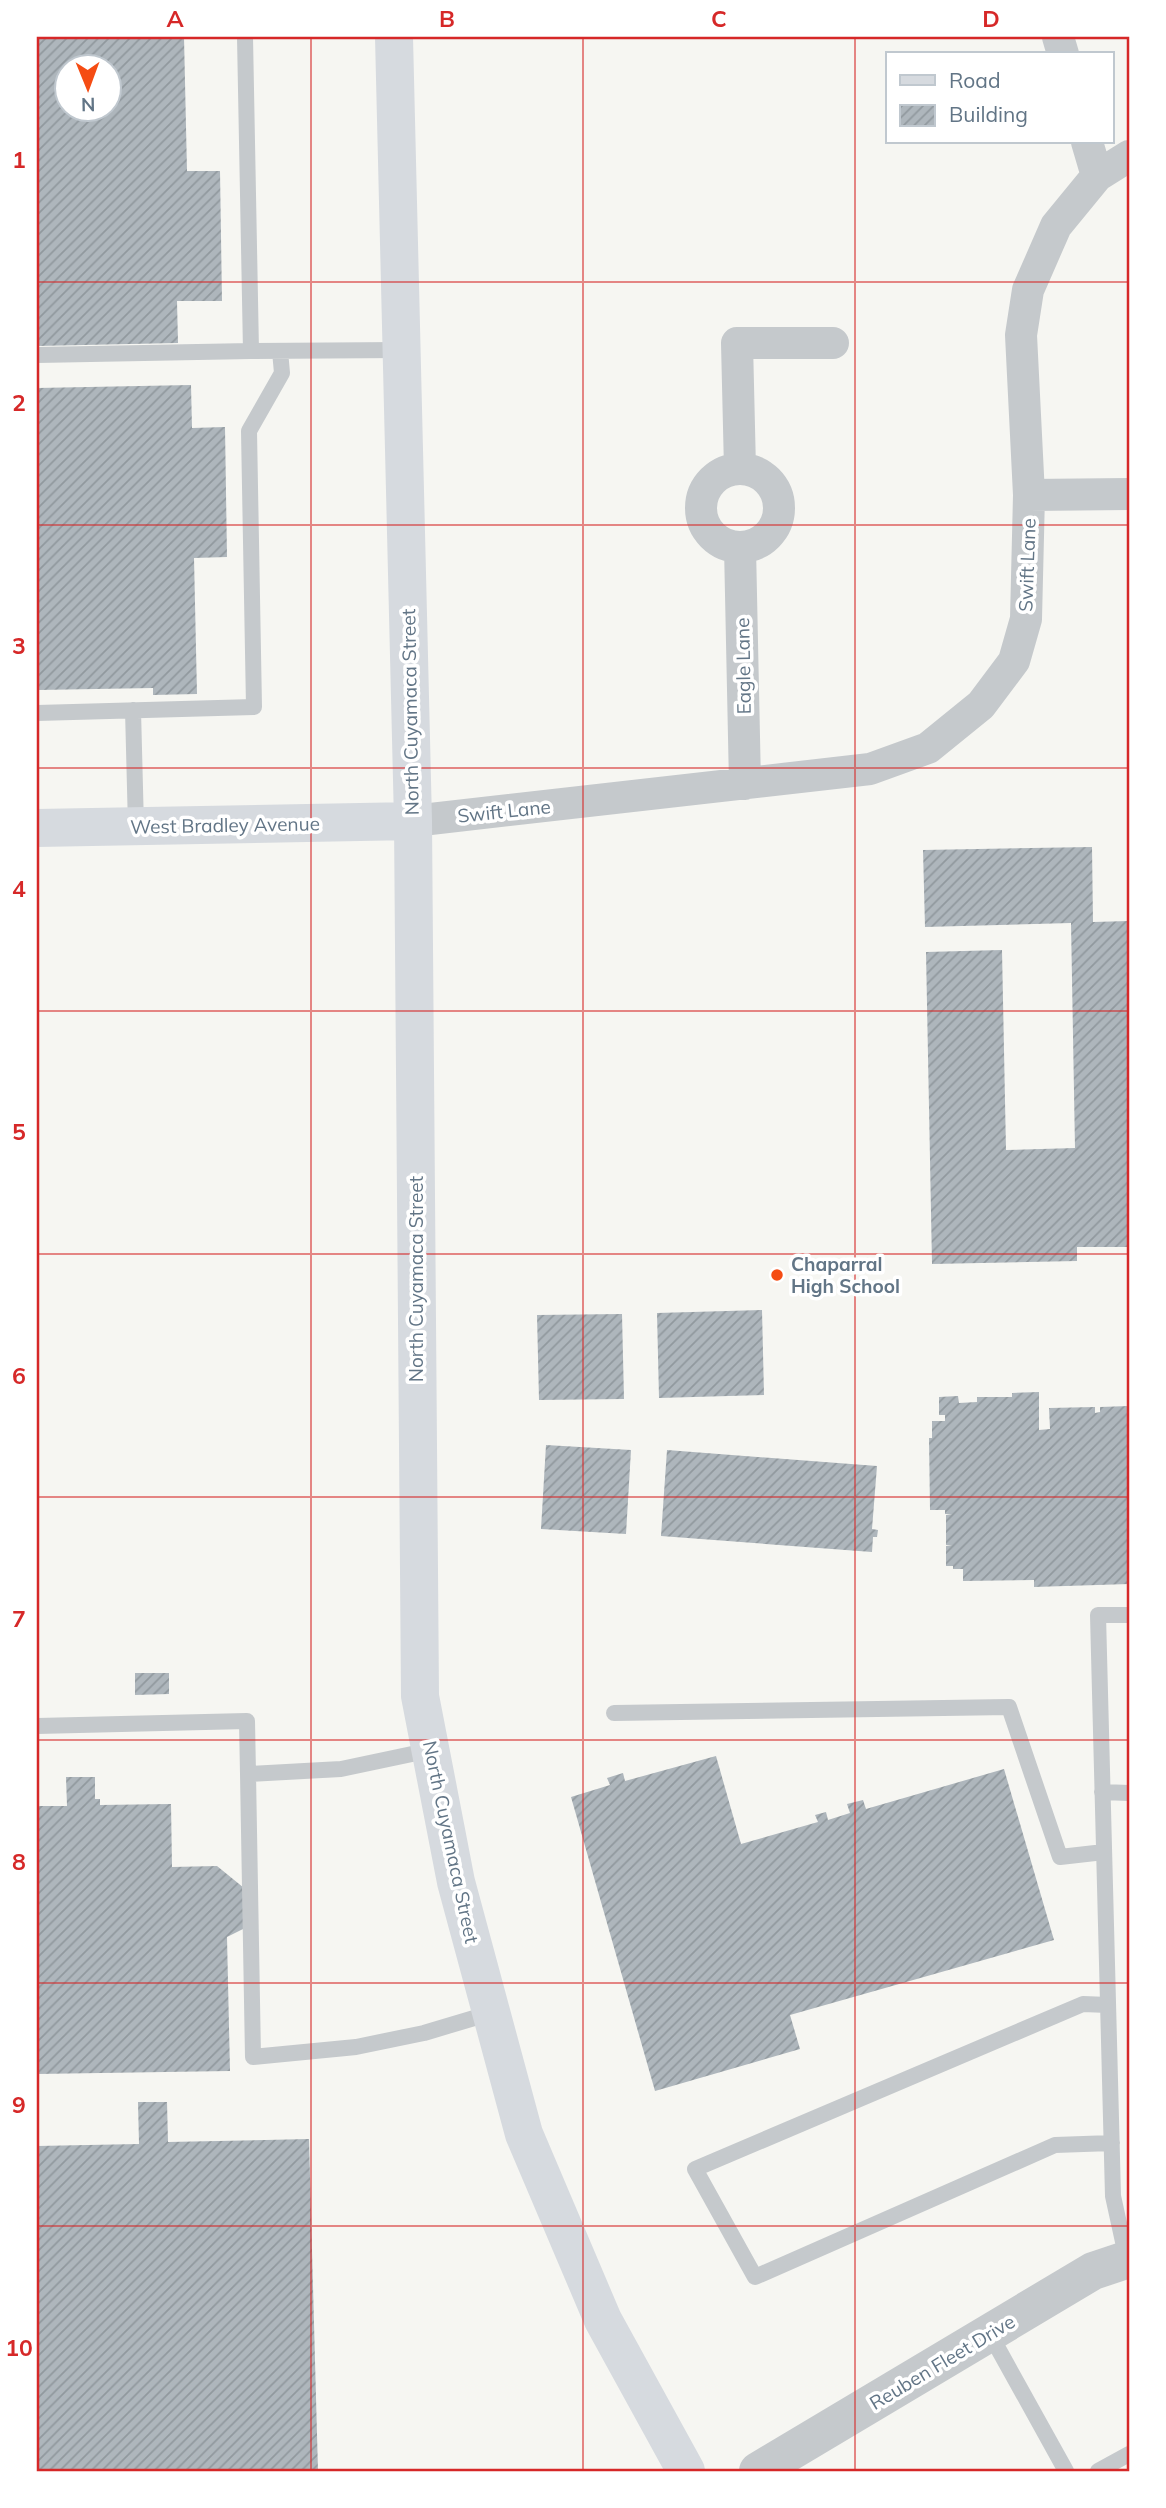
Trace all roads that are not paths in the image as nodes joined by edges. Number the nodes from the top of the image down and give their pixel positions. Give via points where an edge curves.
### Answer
1 (245, 37) edge
2 (394, 37) edge
3 (1088, 144) edge
4 (1129, 156) edge
5 (1097, 176) junction
6 (833, 343) dead end
7 (251, 351) junction
8 (280, 351) junction
9 (401, 351) junction
10 (37, 355) edge
11 (740, 469) junction
12 (1129, 494) edge
13 (1029, 495) junction
14 (740, 547) junction
15 (133, 710) junction
16 (37, 713) edge
17 (746, 784) junction
18 (413, 821) junction
19 (136, 827) junction
20 (37, 828) edge
21 (1129, 1615) edge
22 (614, 1713) dead end
23 (37, 1726) edge
24 (431, 1750) junction
25 (248, 1774) junction
26 (1102, 1791) junction
27 (1129, 1793) edge
28 (1104, 1852) junction
29 (1108, 2005) junction
30 (491, 2013) junction
31 (1112, 2143) junction
32 (1128, 2260) edge
33 (990, 2334) junction
34 (1129, 2454) edge
35 (686, 2471) edge
36 (758, 2471) edge
37 (1066, 2471) edge
38 (1098, 2471) edge

1 - 7 lane
2 - 9 main road, North Cuyamaca Street
3 - 5 street
4 - 5 street, Swift Lane
5 - 13 street, Swift Lane via 1056,226 1028,290 1021,335
6 - 11 street via 737,343
7 - 8 lane
7 - 10 lane
8 - 9 lane
8 - 15 lane via 282,373 249,431 254,707
9 - 18 main road, North Cuyamaca Street
11 - 14 street via 752,471 772,485 779,508 772,531 763,540
11 - 14 street via 717,476 702,496 700,508 702,520 717,540
12 - 13 street
13 - 17 street, Swift Lane via 1026,619 1014,661 981,705 928,748 870,769
14 - 17 street, Eagle Lane
15 - 16 lane
15 - 19 lane
17 - 18 street, Swift Lane
18 - 19 main road, West Bradley Avenue
18 - 24 main road, North Cuyamaca Street via 419,1671
19 - 20 main road, West Bradley Avenue
21 - 26 lane via 1098,1615
22 - 28 lane via 1009,1707 1060,1857
23 - 25 lane via 247,1721
24 - 25 lane via 341,1769
24 - 30 main road, North Cuyamaca Street via 456,1882
25 - 30 lane via 253,2057 356,2048
26 - 27 lane
26 - 28 lane
28 - 29 lane
29 - 31 lane
29 - 31 lane via 1083,2004 695,2169 755,2277 1055,2145
30 - 35 main road, North Cuyamaca Street via 524,2134 592,2295
31 - 32 lane via 1113,2196
32 - 33 street, Reuben Fleet Drive via 1093,2271
33 - 36 street, Reuben Fleet Drive
33 - 37 lane
34 - 38 lane

